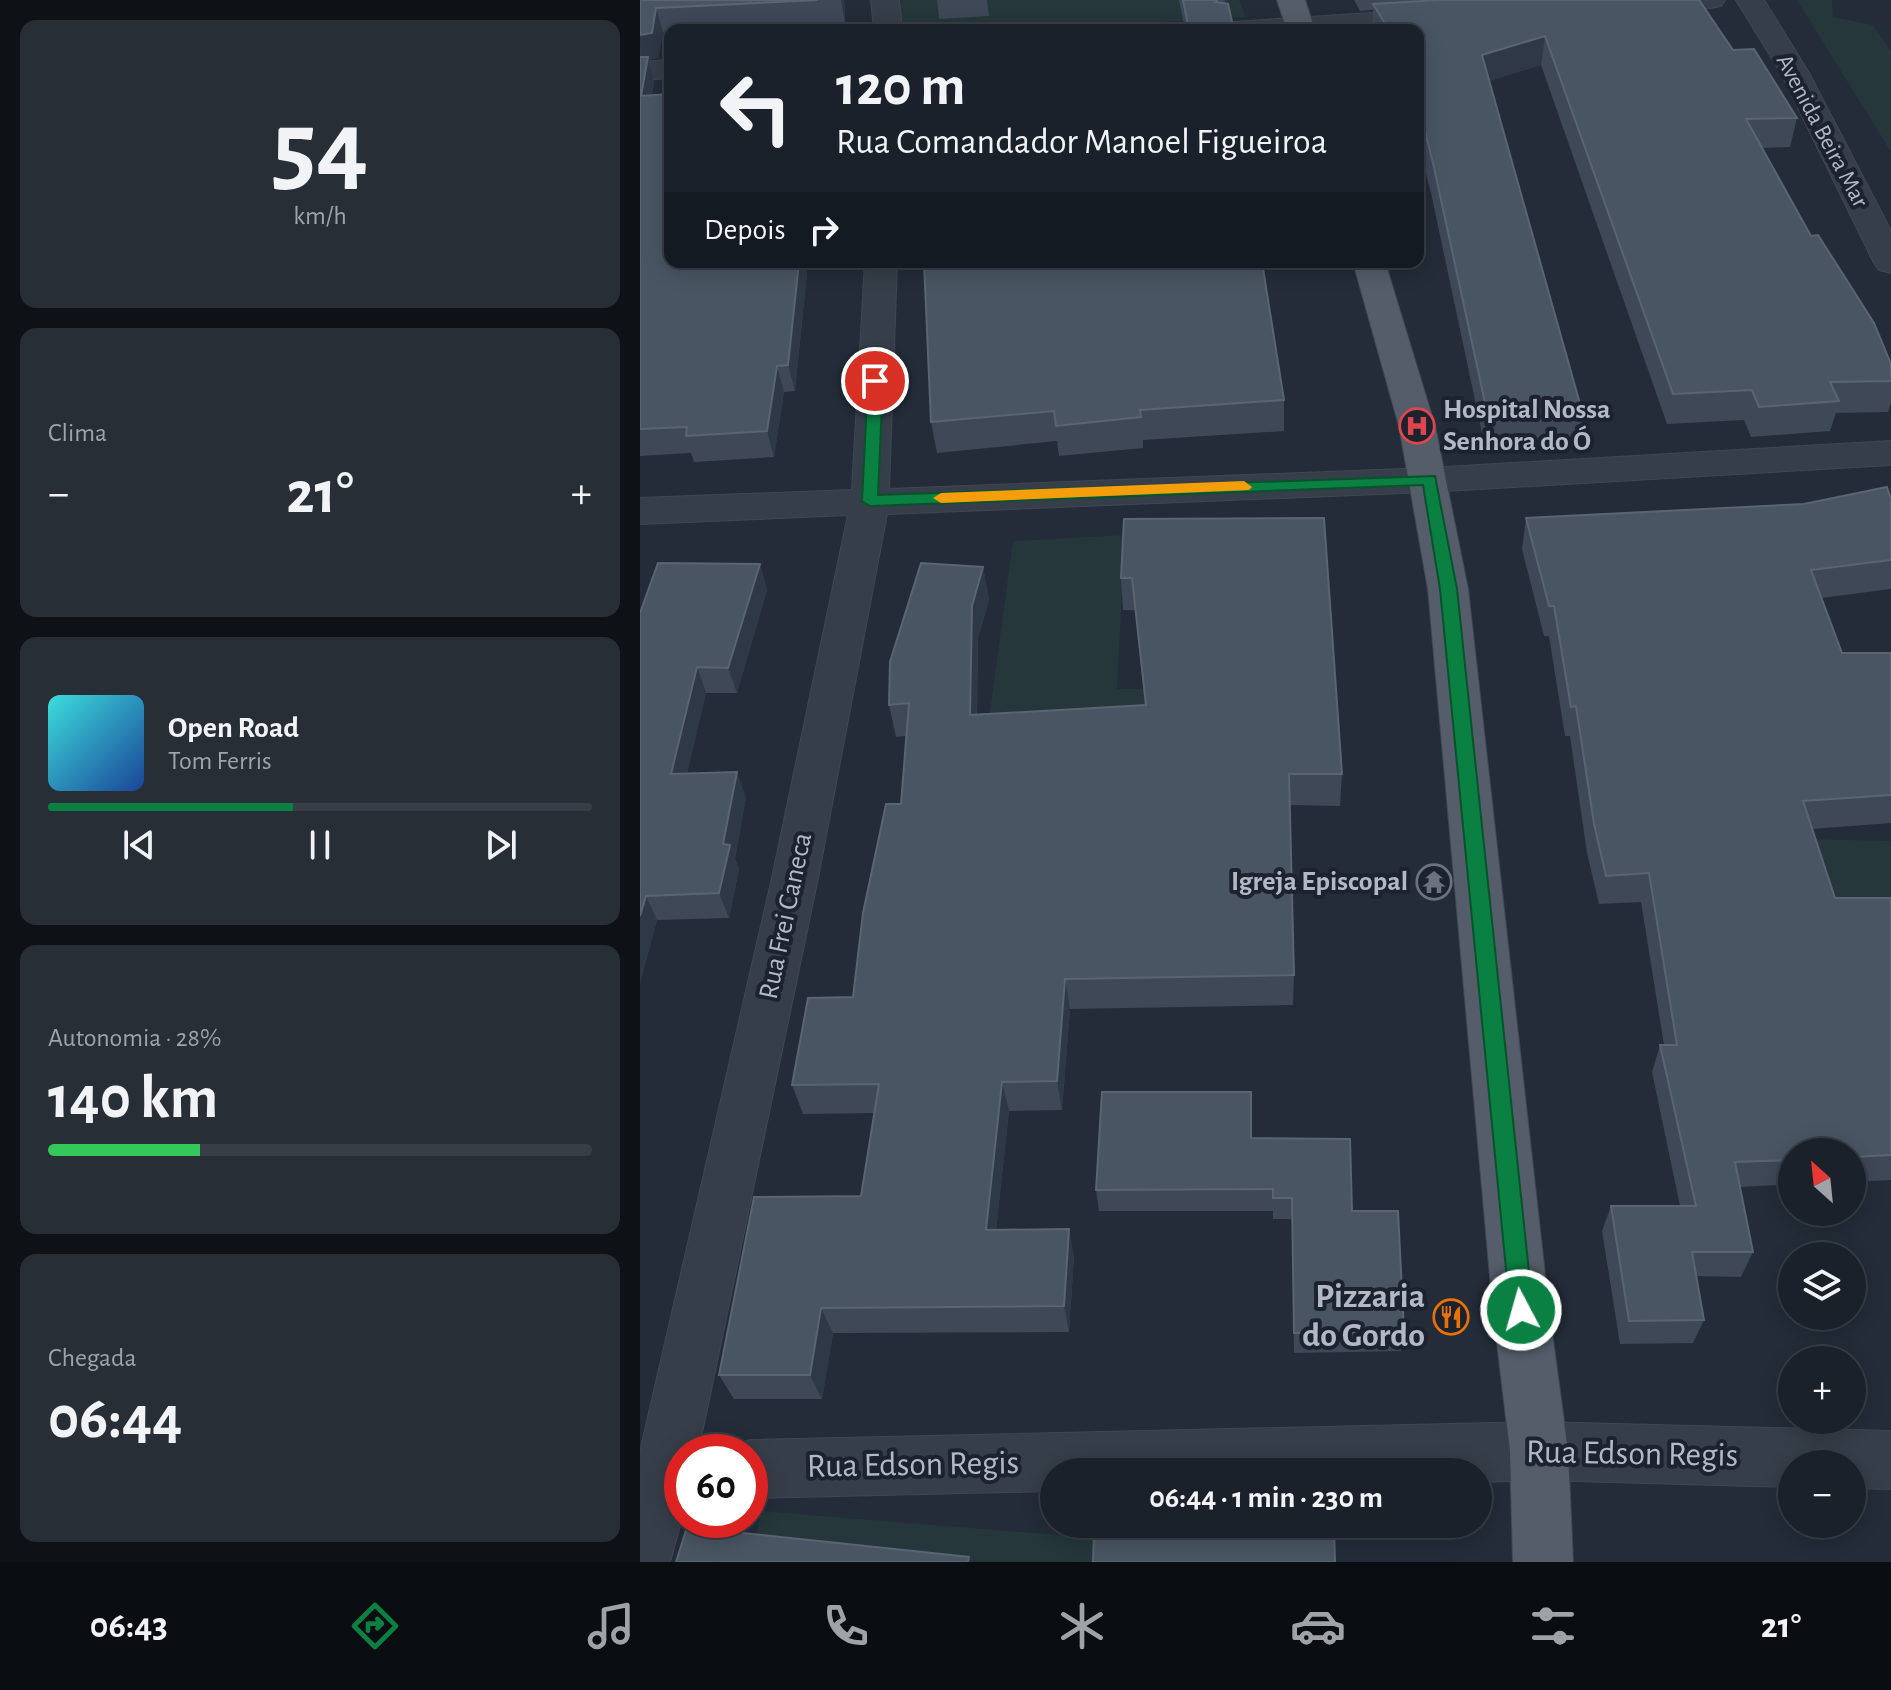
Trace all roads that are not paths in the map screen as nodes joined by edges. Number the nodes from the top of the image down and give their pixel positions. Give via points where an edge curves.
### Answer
1 (885, 0) edge
2 (1711, 0) edge
3 (1750, 0) edge
4 (1616, 6) edge
5 (1458, 16) edge
6 (1297, 18) edge
7 (887, 24) edge
8 (1265, 24) edge
9 (664, 69) edge
10 (640, 71) edge
11 (1891, 263) edge
12 (881, 268) edge
13 (1371, 268) edge
14 (1891, 453) edge
15 (1429, 480) junction
16 (870, 501) junction
17 (640, 511) edge
18 (1539, 1451) junction
19 (1891, 1460) edge
20 (768, 1469) edge
21 (662, 1471) edge
22 (640, 1562) edge
23 (1543, 1562) edge

1 - 7 street
2 - 4 street
3 - 11 street, Avenida Beira Mar via 1795,73
5 - 6 street
6 - 8 street
9 - 10 street
12 - 16 street, Rua Frei Caneca
13 - 15 main road
14 - 15 street
15 - 16 street
15 - 18 main road via 1448,589
16 - 17 street
16 - 21 street, Rua Frei Caneca via 795,878
18 - 19 street, Rua Edson Regis
18 - 20 street, Rua Edson Regis
18 - 23 main road
21 - 22 street, Rua Frei Caneca

